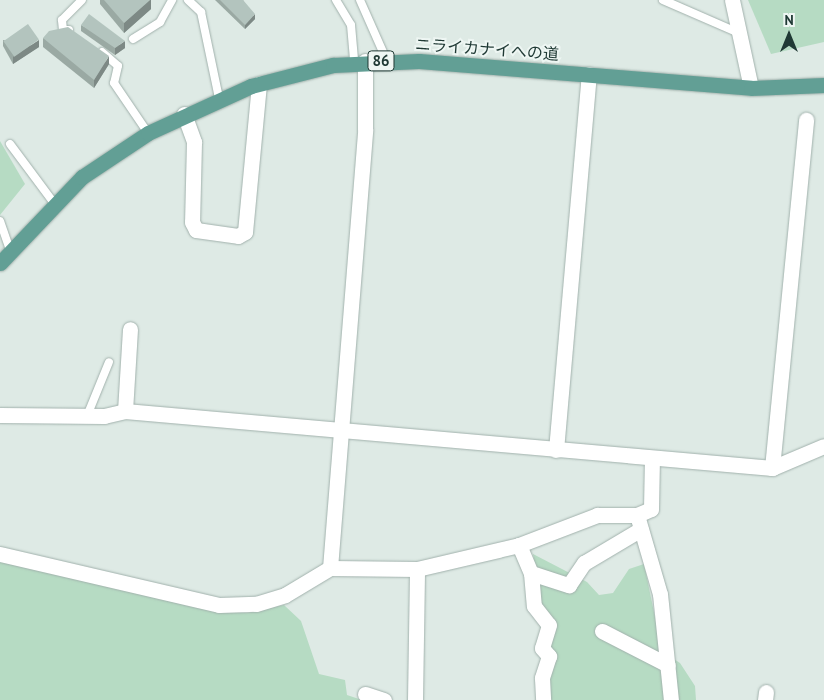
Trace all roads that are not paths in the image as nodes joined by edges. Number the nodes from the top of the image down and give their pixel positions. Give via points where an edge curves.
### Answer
1 (82, 0) edge
2 (172, 0) edge
3 (188, 0) edge
4 (336, 0) edge
5 (360, 0) edge
6 (662, 0) edge
7 (732, 0) edge
8 (739, 33) junction
9 (78, 35) edge
10 (133, 39) dead end
11 (92, 45) edge
12 (387, 61) junction
13 (360, 62) junction
14 (589, 74) junction
15 (259, 84) junction
16 (824, 85) edge
17 (751, 88) junction
18 (219, 98) junction
19 (184, 114) junction
20 (806, 120) dead end
21 (148, 133) junction
22 (10, 144) dead end
23 (54, 203) junction
24 (0, 221) edge
25 (10, 250) junction
26 (0, 264) edge
27 (130, 329) dead end
28 (109, 362) dead end
29 (125, 411) junction
30 (0, 414) edge
31 (87, 416) junction
32 (339, 431) junction
33 (824, 446) edge
34 (556, 450) junction
35 (652, 459) junction
36 (772, 468) junction
37 (639, 522) junction
38 (519, 545) junction
39 (0, 554) edge
40 (330, 568) junction
41 (417, 569) junction
42 (531, 573) junction
43 (602, 631) dead end
44 (668, 665) junction
45 (365, 694) dead end
46 (384, 700) edge
47 (415, 700) edge
48 (543, 700) edge
49 (671, 700) edge

1 - 9 lane via 62,20 62,30
2 - 10 lane via 160,22
3 - 18 lane via 201,12
4 - 13 lane via 351,25
5 - 12 lane
6 - 8 lane
7 - 8 street
8 - 17 street
11 - 21 lane via 118,66 114,83
12 - 13 main road, ニライカナイへの道 / 86
12 - 14 main road, ニライカナイへの道 / 86
13 - 15 main road, ニライカナイへの道 / 86
13 - 32 street via 366,129
14 - 17 main road, ニライカナイへの道 / 86
14 - 34 street
15 - 18 main road, ニライカナイへの道 / 86
15 - 19 street via 245,232 238,236 196,230 192,222 194,142
16 - 17 main road, ニライカナイへの道 / 86
18 - 19 main road, ニライカナイへの道 / 86
19 - 21 main road, ニライカナイへの道 / 86
20 - 36 street
21 - 23 main road, ニライカナイへの道 / 86 via 82,177
22 - 23 lane
23 - 25 main road, ニライカナイへの道 / 86
24 - 25 lane
25 - 26 main road, ニライカナイへの道 / 86
27 - 29 street
28 - 31 lane
29 - 31 street
29 - 32 street
30 - 31 street
32 - 34 street
32 - 40 street
33 - 36 street
34 - 35 street
35 - 36 street
35 - 37 street via 651,509
37 - 38 street via 598,515
37 - 42 street via 584,563 568,585
37 - 44 street via 660,594
38 - 41 street
38 - 42 street
39 - 40 street via 219,605 256,604 285,595
40 - 41 street
41 - 47 street
42 - 48 street via 534,606 549,625 542,648 549,656 542,678
43 - 44 street
44 - 49 street
45 - 46 street

